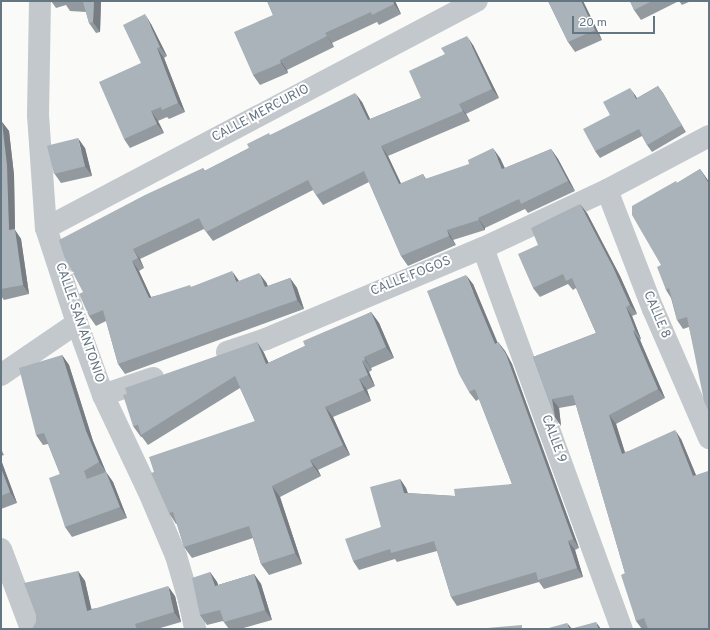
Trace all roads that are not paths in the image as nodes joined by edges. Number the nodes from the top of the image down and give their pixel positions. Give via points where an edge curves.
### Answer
1 (40, 1) edge
2 (477, 1) edge
3 (709, 136) edge
4 (607, 190) junction
5 (46, 228) junction
6 (483, 248) junction
7 (77, 323) junction
8 (207, 359) edge
9 (170, 372) edge
10 (1, 375) edge
11 (104, 395) junction
12 (709, 438) edge
13 (1, 549) edge
14 (31, 629) edge
15 (195, 629) edge
16 (622, 629) edge

1 - 5 street, CALLE SAN ANTONIO via 38,115
2 - 5 street, CALLE MERCURIO
3 - 4 street, CALLE FOGOS
4 - 6 street, CALLE FOGOS
4 - 12 street, CALLE 8 via 652,309
5 - 7 street, CALLE SAN ANTONIO
6 - 8 street, CALLE FOGOS via 266,339
6 - 16 street, CALLE 9
7 - 10 street
7 - 11 street, CALLE SAN ANTONIO
9 - 11 street
11 - 15 street, CALLE SAN ANTONIO via 176,556
13 - 14 street

